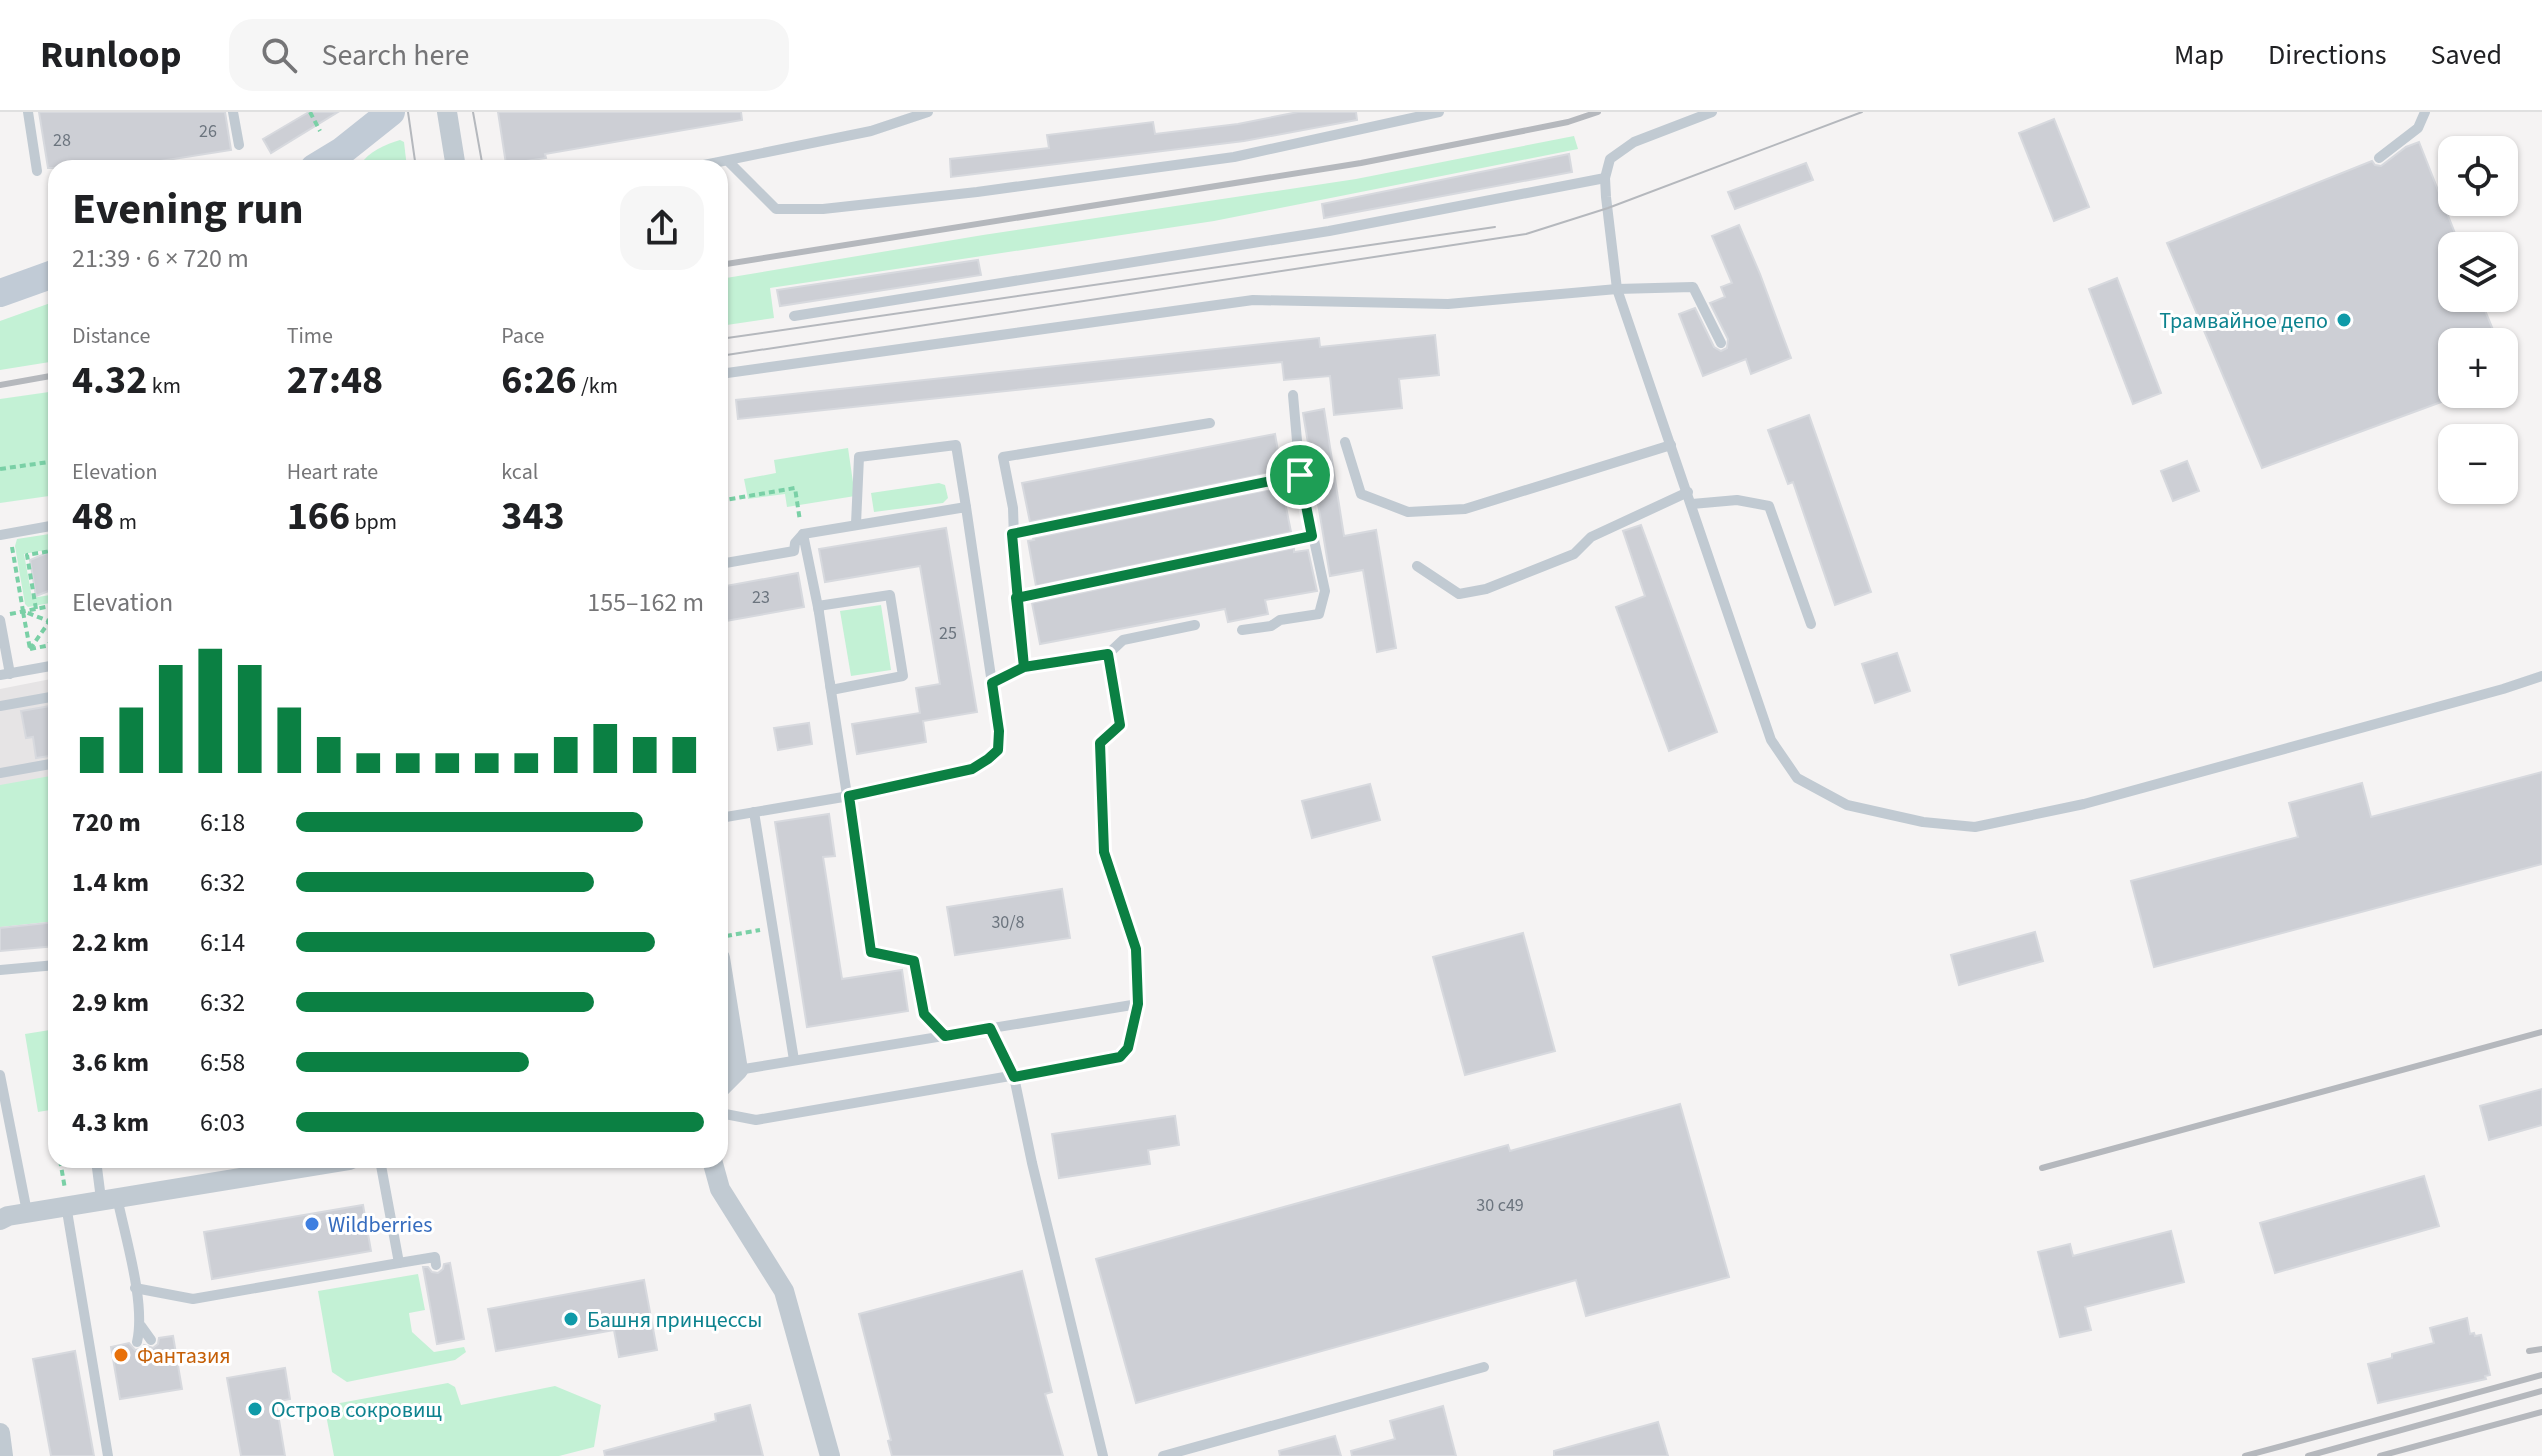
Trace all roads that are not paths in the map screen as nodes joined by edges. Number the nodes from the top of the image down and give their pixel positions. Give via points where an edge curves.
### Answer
1 (28, 112) edge
2 (233, 112) edge
3 (447, 112) edge
4 (928, 112) edge
5 (1439, 112) edge
6 (1712, 112) edge
7 (2425, 112) edge
8 (389, 113) edge
9 (239, 145) dead end
10 (2379, 158) dead end
11 (327, 160) edge
12 (455, 160) edge
13 (729, 162) joint
14 (37, 171) dead end
15 (1605, 178) junction
16 (48, 276) edge
17 (1617, 289) junction
18 (0, 293) edge
19 (794, 316) dead end
20 (1721, 343) dead end
21 (728, 373) edge
22 (1293, 395) dead end
23 (1210, 423) dead end
24 (1345, 442) dead end
25 (1671, 445) junction
26 (1300, 475) junction
27 (1688, 492) junction
28 (1692, 504) junction
29 (966, 507) junction
30 (856, 524) junction
31 (48, 526) edge
32 (5, 534) edge
33 (803, 534) junction
34 (1012, 534) junction
35 (1312, 536) junction
36 (728, 561) edge
37 (1417, 566) dead end
38 (1016, 598) junction
39 (818, 606) junction
40 (0, 618) edge
41 (1811, 624) dead end
42 (1195, 625) dead end
43 (1242, 630) dead end
44 (1108, 654) junction
45 (48, 666) edge
46 (1024, 667) junction
47 (5, 674) edge
48 (2542, 676) edge
49 (992, 683) junction
50 (831, 690) junction
51 (48, 697) edge
52 (0, 706) edge
53 (48, 764) edge
54 (0, 773) edge
55 (849, 796) junction
56 (754, 812) junction
57 (728, 817) edge
58 (48, 966) edge
59 (0, 970) edge
60 (1138, 1004) junction
61 (728, 1008) edge
62 (990, 1028) junction
63 (945, 1036) junction
64 (794, 1060) junction
65 (738, 1070) junction
66 (0, 1075) edge
67 (1014, 1077) junction
68 (728, 1080) edge
69 (728, 1115) edge
70 (99, 1168) edge
71 (274, 1168) edge
72 (381, 1168) edge
73 (714, 1168) edge
74 (66, 1198) junction
75 (109, 1198) junction
76 (27, 1212) junction
77 (0, 1220) edge
78 (399, 1263) junction
79 (436, 1265) dead end
80 (135, 1288) junction
81 (141, 1326) junction
82 (151, 1340) dead end
83 (137, 1342) dead end
84 (1484, 1367) dead end
85 (0, 1433) edge
86 (3, 1456) edge
87 (108, 1456) edge
88 (830, 1456) edge
89 (1103, 1456) edge
90 (1163, 1456) edge

1 - 14 lane
2 - 9 lane
3 - 12 street
4 - 13 lane via 871,131
5 - 13 lane via 1234,157 823,209 776,209
6 - 15 lane via 1634,142 1610,159
7 - 10 lane via 2418,128
8 - 11 main road
15 - 17 lane
15 - 19 lane via 1329,231
16 - 18 main road
17 - 20 lane via 1693,287
17 - 21 lane via 1448,304 1253,300
17 - 25 lane
22 - 26 lane
23 - 34 lane via 1003,457 1013,508
24 - 25 lane via 1361,494 1408,512 1465,509
25 - 27 lane
26 - 34 lane
26 - 35 lane
27 - 28 lane
27 - 37 lane via 1591,537 1574,554 1486,589 1459,594
28 - 41 lane via 1737,500 1769,506
28 - 48 lane via 1771,740 1797,778 1847,805 1923,822 1975,827 2058,810
29 - 30 lane
29 - 30 lane via 956,445 859,457
29 - 49 lane
30 - 33 lane
31 - 32 lane
33 - 36 lane via 794,551
33 - 39 lane
34 - 38 lane
35 - 38 lane
35 - 43 lane via 1325,591 1319,614
38 - 46 lane
39 - 50 lane
39 - 50 lane via 890,595 903,676
40 - 47 lane
42 - 44 lane via 1123,640
44 - 46 lane
44 - 60 lane via 1120,725 1100,743 1104,852 1136,949
45 - 47 lane
46 - 49 lane
49 - 55 lane via 999,731 998,750 988,759 972,769
50 - 55 lane
51 - 52 lane
53 - 54 lane
55 - 56 lane
55 - 63 lane via 871,952 914,961 924,1014
56 - 57 lane
56 - 64 lane
58 - 59 lane
60 - 62 lane
60 - 67 lane via 1128,1048 1120,1057
61 - 65 street
62 - 63 lane
62 - 67 lane
63 - 64 lane
64 - 65 lane
65 - 68 street
66 - 76 lane
67 - 69 lane via 756,1120
67 - 89 lane
70 - 75 lane
71 - 75 street
72 - 78 lane
73 - 88 street via 720,1189 784,1291
74 - 75 street
74 - 76 street
74 - 87 lane
75 - 80 lane
76 - 77 street
78 - 79 lane via 435,1257
78 - 80 lane via 193,1299
80 - 81 lane
81 - 82 lane
81 - 83 lane
84 - 90 lane
85 - 86 street

